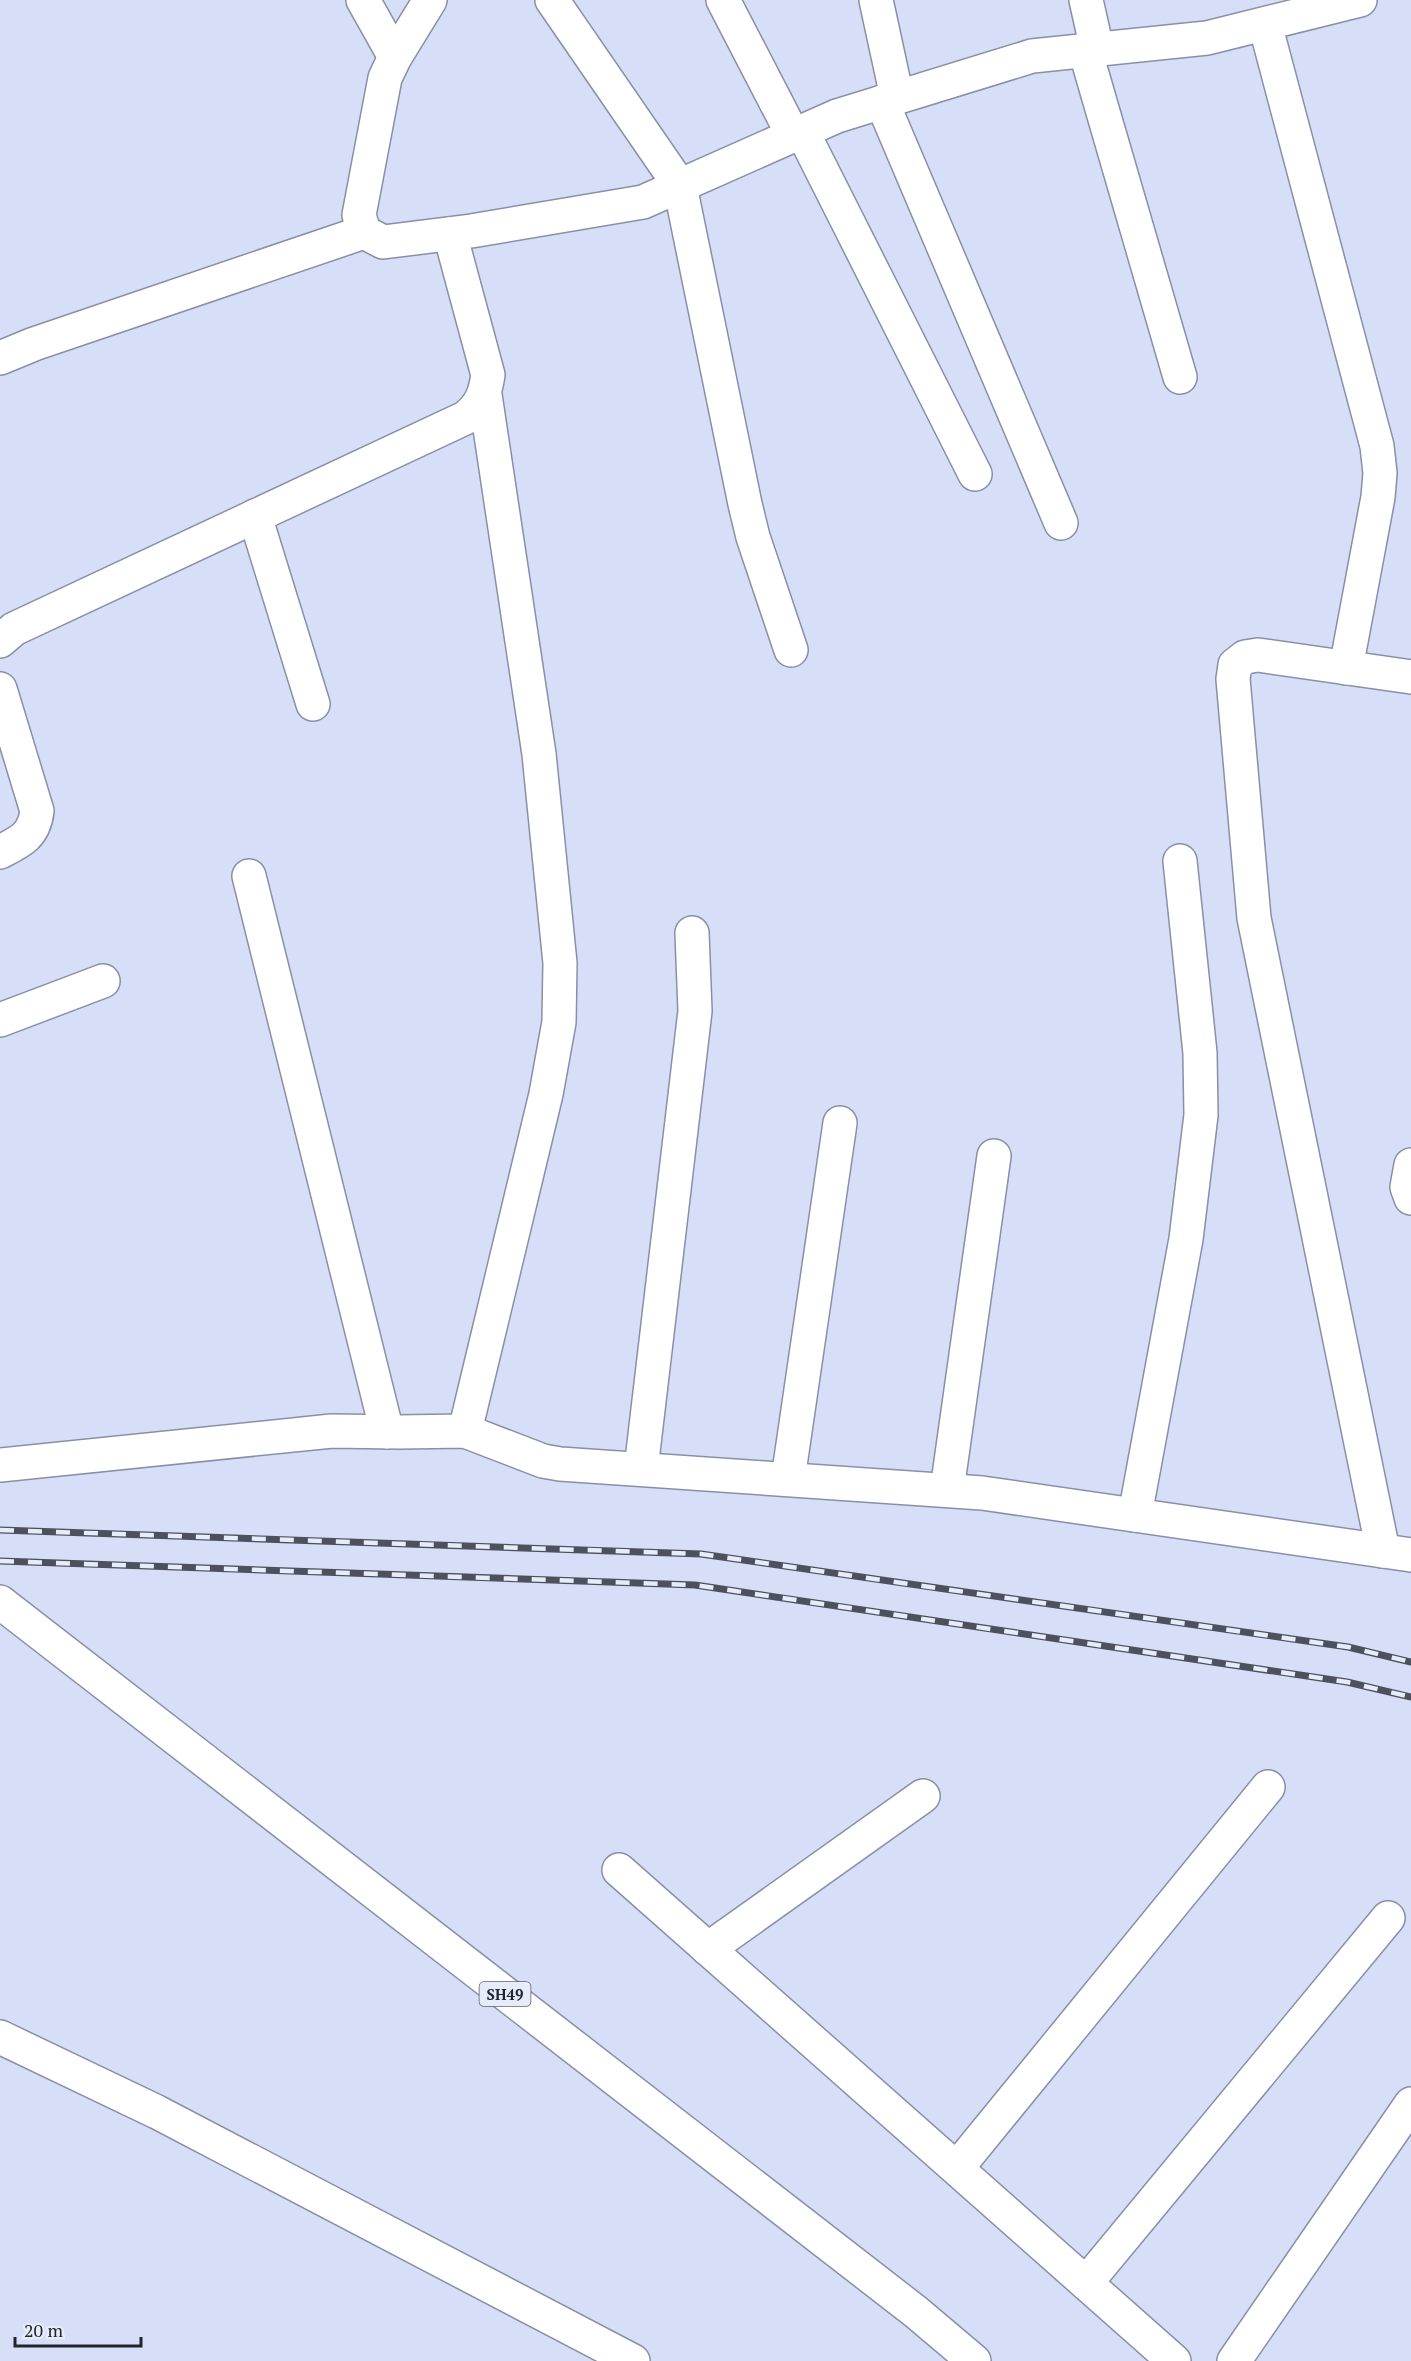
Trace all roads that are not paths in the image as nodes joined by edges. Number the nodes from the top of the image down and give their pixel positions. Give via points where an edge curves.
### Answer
1 (363, 0) edge
2 (430, 0) edge
3 (552, 0) edge
4 (723, 0) edge
5 (876, 0) edge
6 (1086, 0) edge
7 (1360, 0) edge
8 (1265, 24) junction
9 (401, 47) junction
10 (1091, 50) junction
11 (890, 100) junction
12 (798, 133) junction
13 (680, 186) junction
14 (364, 232) junction
15 (460, 232) junction
16 (0, 358) edge
17 (1180, 377) dead end
18 (485, 395) junction
19 (975, 474) dead end
20 (255, 516) junction
21 (1061, 523) dead end
22 (0, 641) edge
23 (791, 650) dead end
24 (1346, 668) junction
25 (1411, 677) edge
26 (0, 689) edge
27 (313, 704) dead end
28 (0, 852) edge
29 (1180, 861) dead end
30 (249, 876) dead end
31 (692, 933) dead end
32 (103, 981) dead end
33 (0, 1020) edge
34 (840, 1123) dead end
35 (994, 1156) dead end
36 (1411, 1165) edge
37 (1411, 1198) edge
38 (387, 1432) junction
39 (477, 1436) junction
40 (0, 1465) edge
41 (641, 1469) junction
42 (788, 1479) junction
43 (947, 1490) junction
44 (1135, 1515) junction
45 (1397, 1553) edge
46 (0, 1602) edge
47 (1268, 1787) dead end
48 (923, 1796) dead end
49 (619, 1870) dead end
50 (1388, 1918) dead end
51 (708, 1948) junction
52 (0, 2037) edge
53 (1411, 2104) edge
54 (957, 2168) junction
55 (1086, 2283) junction
56 (633, 2361) edge
57 (974, 2361) edge
58 (1174, 2361) edge
59 (1234, 2361) edge

1 - 9 street
2 - 9 street
3 - 13 street
4 - 12 street
5 - 11 street
6 - 10 street
7 - 8 street
8 - 10 street via 1207,38
8 - 24 street via 1377,446 1378,497
9 - 14 street via 385,78 359,215
10 - 11 street via 1032,56
10 - 17 street
11 - 12 street
11 - 21 street
12 - 13 street
12 - 19 street
13 - 15 street via 643,202
13 - 23 street via 745,504
14 - 15 street via 383,242
14 - 16 street
15 - 18 street via 488,375
18 - 20 street via 465,418
18 - 39 street via 539,754 560,963 559,1022
20 - 22 street via 14,629
20 - 27 street
24 - 25 street
24 - 45 street via 1258,655 1245,657 1235,665 1233,679 1254,918
26 - 28 street via 37,811 25,839
29 - 44 street via 1200,1053 1202,1115 1186,1239
30 - 38 street
31 - 41 street via 695,1011
32 - 33 street
34 - 42 street
35 - 43 street
36 - 37 street via 1407,1187
38 - 39 street
38 - 40 street via 307,1432
39 - 41 street via 543,1461
41 - 42 street
42 - 43 street
43 - 44 street
44 - 45 street
46 - 57 street, SH49
47 - 54 street
48 - 51 street
49 - 51 street
50 - 55 street
51 - 54 street
52 - 56 street via 156,2112
53 - 59 street
54 - 55 street
55 - 58 street

